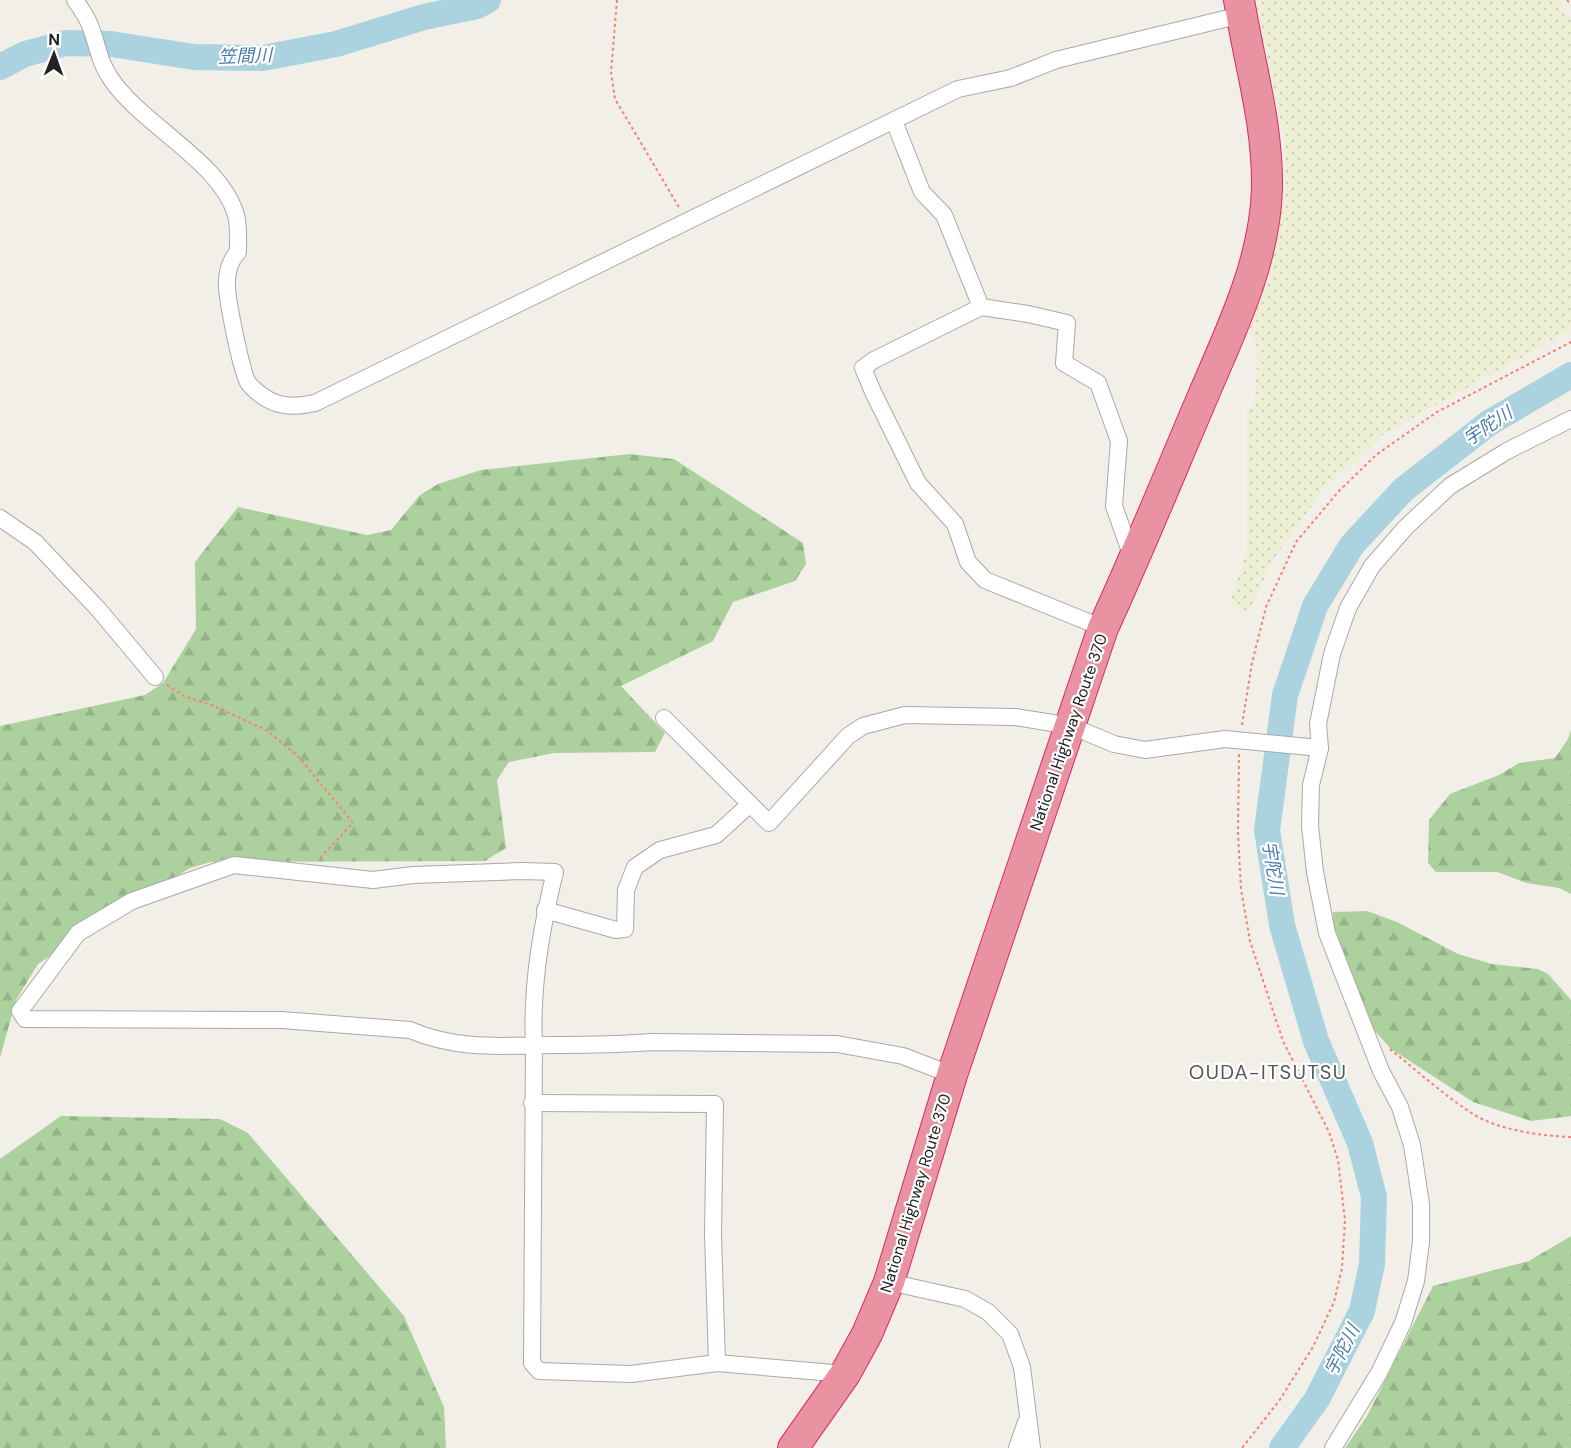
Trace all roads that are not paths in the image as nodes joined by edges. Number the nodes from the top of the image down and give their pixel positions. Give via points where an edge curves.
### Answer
1 (75, 0) edge
2 (1240, 8) edge
3 (894, 121) junction
4 (981, 307) junction
5 (1571, 419) edge
6 (0, 518) edge
7 (1134, 561) junction
8 (1103, 628) junction
9 (155, 677) road end
10 (664, 718) dead end
11 (1071, 726) junction
12 (1317, 747) junction
13 (750, 804) junction
14 (545, 910) junction
15 (534, 1045) junction
16 (952, 1075) junction
17 (532, 1103) junction
18 (888, 1282) junction
19 (717, 1363) junction
20 (845, 1374) junction
21 (1027, 1418) junction
22 (793, 1448) edge
23 (1017, 1448) edge
24 (1032, 1448) edge
25 (1333, 1448) edge

1 - 3 street via 91,26 98,54 128,100 227,192 237,217 238,252 232,259 226,285 239,357 248,382 272,403 295,408 315,404
2 - 3 street via 1056,60 1011,78 958,89
2 - 7 highway, National Highway Route 370 via 1266,153 1267,190 1258,255
3 - 4 street via 922,192 944,215
4 - 7 street via 1067,324 1064,363 1098,383 1119,441 1114,506
4 - 8 street via 863,368 918,483 955,524 968,562 985,580
5 - 12 street via 1450,486 1406,526 1372,566 1348,608 1332,654
6 - 9 street via 35,542
7 - 8 highway, National Highway Route 370
8 - 11 highway, National Highway Route 370
10 - 13 street
11 - 12 street via 1114,744 1145,750 1225,739
11 - 13 street via 1014,717 905,715 863,726 848,736 769,823
11 - 16 highway, National Highway Route 370
12 - 25 street via 1310,826 1327,933 1381,1071 1400,1107 1412,1145 1421,1204 1416,1281 1403,1323 1379,1373
13 - 14 street via 716,835 660,850 635,867 626,890 625,929 616,930
14 - 15 street via 532,1011
14 - 15 street via 555,872 412,875 373,880 234,865 132,900 78,933 20,1011 25,1019 282,1020 410,1030 460,1045
15 - 16 street via 837,1044 903,1056
15 - 17 street
16 - 18 highway, National Highway Route 370
17 - 19 street via 715,1104 713,1234
17 - 19 street via 532,1363 539,1371 632,1374
18 - 20 highway, National Highway Route 370
18 - 21 street via 965,1299 988,1312 1010,1334 1022,1367
19 - 20 street
20 - 22 highway, National Highway Route 370
21 - 23 street
21 - 24 street

